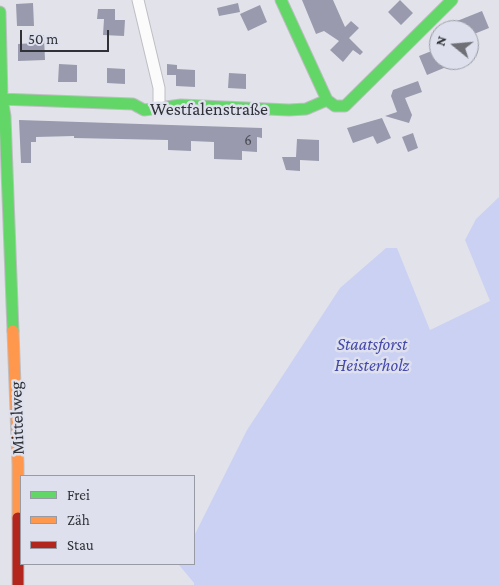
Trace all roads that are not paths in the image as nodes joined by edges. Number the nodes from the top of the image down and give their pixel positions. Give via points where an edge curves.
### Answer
1 (138, 0) edge
2 (281, 0) edge
3 (452, 0) edge
4 (0, 12) edge
5 (1, 99) edge
6 (327, 100) junction
7 (159, 106) junction
8 (18, 585) edge

1 - 7 street via 159,88
2 - 6 street
3 - 6 street via 345,106 335,106
4 - 5 street, Mittelweg
5 - 7 street, Westfalenstraße via 133,104 144,110
5 - 8 street, Mittelweg via 5,116 11,244
6 - 7 street, Westfalenstraße via 306,109 289,110

